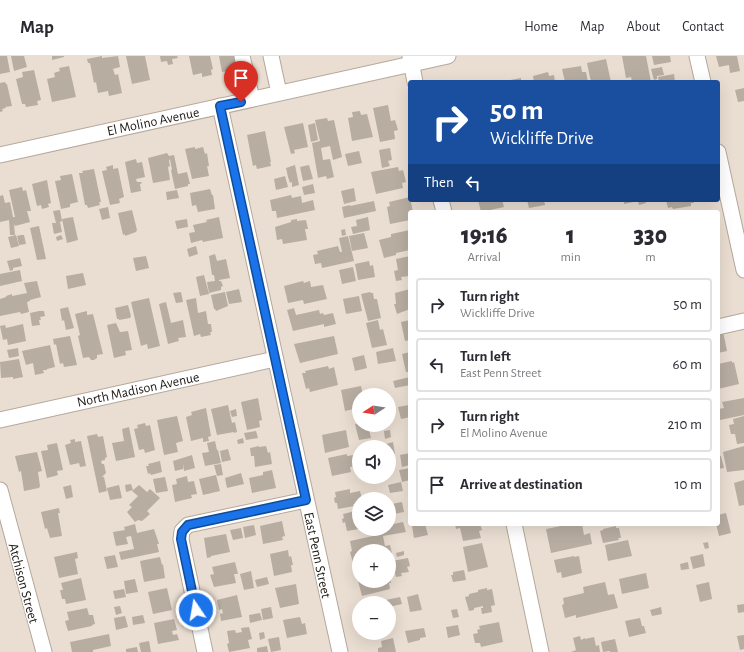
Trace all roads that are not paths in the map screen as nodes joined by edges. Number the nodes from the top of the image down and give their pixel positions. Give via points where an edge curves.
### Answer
1 (242, 56) edge
2 (271, 56) edge
3 (448, 56) edge
4 (697, 56) edge
5 (410, 60) edge
6 (415, 80) edge
7 (702, 80) edge
8 (279, 93) junction
9 (252, 99) junction
10 (220, 106) junction
11 (0, 155) edge
12 (720, 161) edge
13 (744, 270) edge
14 (744, 321) edge
15 (720, 327) edge
16 (275, 359) junction
17 (0, 420) edge
18 (0, 490) edge
19 (306, 500) junction
20 (514, 526) edge
21 (44, 652) edge
22 (205, 652) edge
23 (340, 652) edge
24 (541, 652) edge

1 - 9 street
2 - 8 street
3 - 5 street, El Molino Avenue
4 - 7 street
5 - 6 street
5 - 8 street, El Molino Avenue
8 - 9 street, El Molino Avenue
9 - 10 street, El Molino Avenue
10 - 11 street, El Molino Avenue
10 - 16 street, East Penn Street
12 - 13 street
14 - 15 street
16 - 17 street, North Madison Avenue
16 - 19 street, East Penn Street
18 - 21 street, Atchison Street
19 - 22 street via 188,525 182,532 181,539
19 - 23 street, East Penn Street
20 - 24 street

